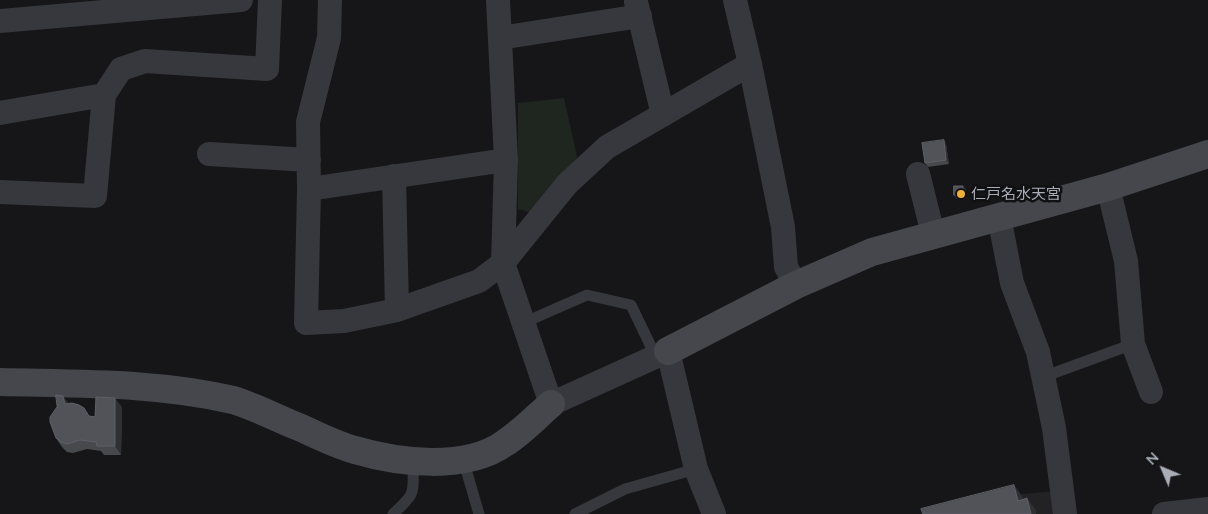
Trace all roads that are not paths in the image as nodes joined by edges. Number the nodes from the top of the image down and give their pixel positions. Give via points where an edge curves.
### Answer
1 (241, 0) edge
2 (270, 0) edge
3 (330, 0) edge
4 (498, 0) edge
5 (735, 0) edge
6 (638, 8) edge
7 (0, 21) edge
8 (500, 38) junction
9 (750, 64) junction
10 (104, 95) junction
11 (0, 112) edge
12 (662, 115) junction
13 (209, 154) dead end
14 (1208, 154) edge
15 (309, 160) junction
16 (506, 160) junction
17 (918, 174) dead end
18 (394, 176) junction
19 (1108, 187) junction
20 (308, 189) junction
21 (0, 192) edge
22 (999, 217) junction
23 (933, 234) junction
24 (503, 263) junction
25 (796, 285) junction
26 (397, 310) junction
27 (523, 323) junction
28 (1134, 344) junction
29 (662, 354) junction
30 (1044, 376) junction
31 (0, 382) edge
32 (1151, 392) dead end
33 (551, 404) junction
34 (463, 459) junction
35 (412, 462) junction
36 (696, 469) junction
37 (1208, 509) edge
38 (393, 514) edge
39 (479, 514) edge
40 (575, 514) edge
41 (714, 514) edge
42 (1065, 514) edge
43 (1164, 514) edge

1 - 7 street
2 - 10 street via 267,69 145,61 121,69
3 - 15 street via 330,38 308,122
4 - 8 street
5 - 9 street
6 - 8 street
6 - 12 street
8 - 16 street
9 - 12 street
9 - 25 street via 783,227 786,267
10 - 11 street
10 - 21 street via 95,196
12 - 24 street via 607,147 567,184
13 - 15 street
14 - 19 street
15 - 20 street
16 - 18 street
16 - 24 street
17 - 23 street
18 - 20 street
18 - 26 street
19 - 22 street
19 - 28 street via 1126,261
20 - 26 street via 306,323 344,321
22 - 23 street
22 - 30 street via 1012,283
23 - 25 street via 872,252
24 - 26 street via 479,281
24 - 27 street
25 - 29 street
27 - 29 lane via 587,295 631,305
27 - 33 street
28 - 30 lane
28 - 32 street
29 - 33 street
29 - 36 street
30 - 42 street
31 - 35 street via 132,385 196,393 235,401 354,450
33 - 34 street via 504,444
34 - 35 street
34 - 39 lane
35 - 38 lane via 413,492 408,502
36 - 40 lane via 625,489
36 - 41 street
37 - 43 street

